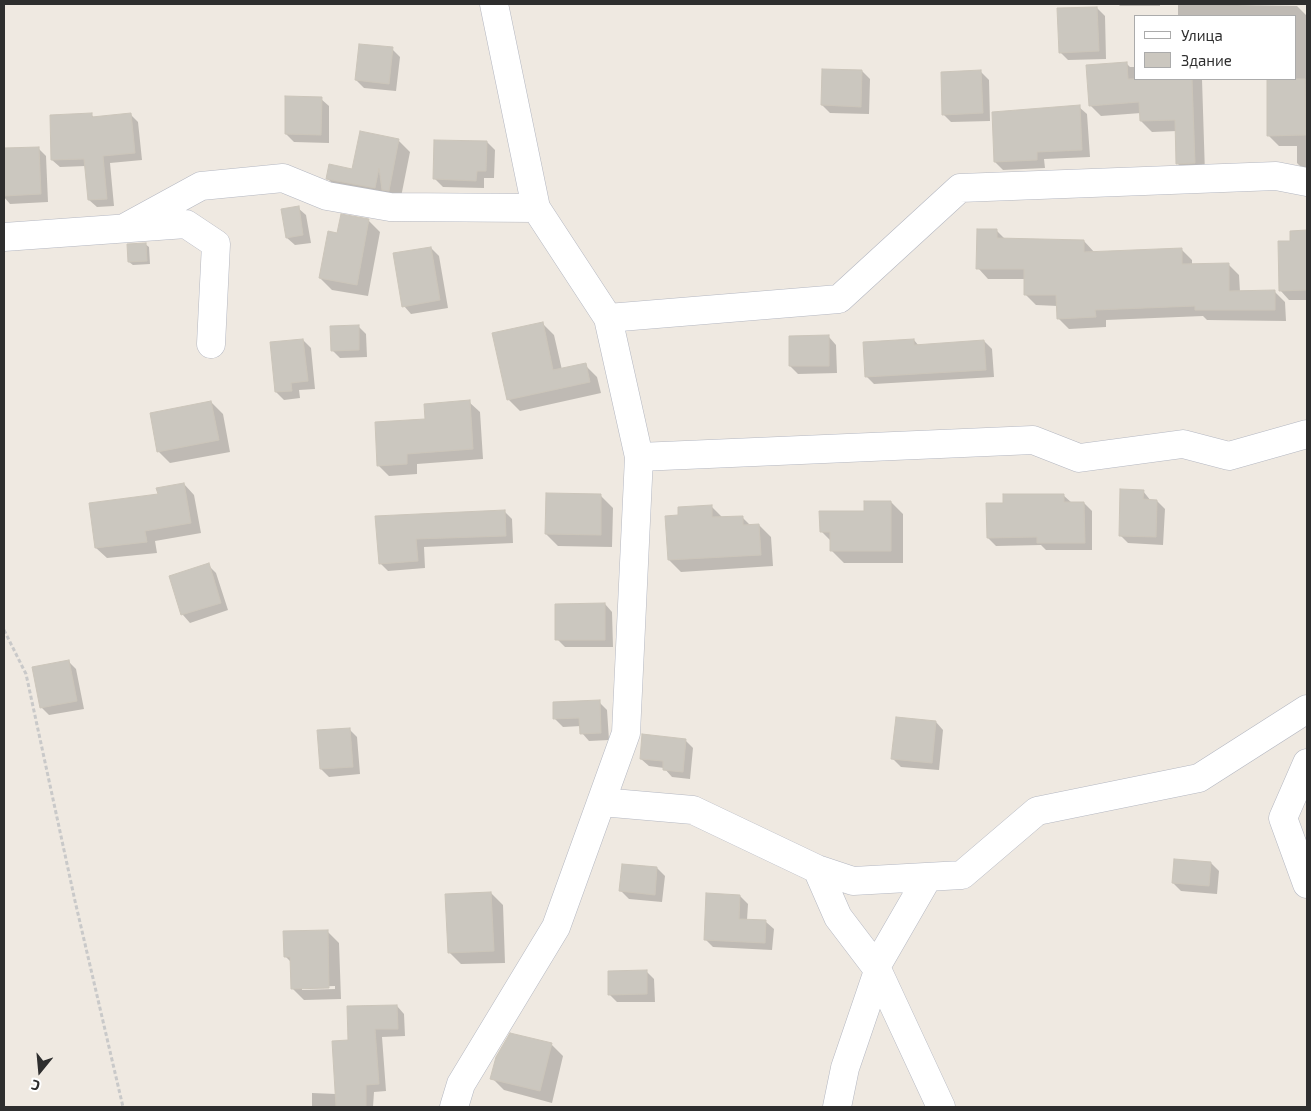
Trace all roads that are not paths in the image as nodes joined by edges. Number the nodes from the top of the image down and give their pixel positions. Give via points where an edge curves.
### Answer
1 (494, 4) edge
2 (1307, 182) edge
3 (536, 208) junction
4 (126, 227) junction
5 (4, 237) edge
6 (608, 318) junction
7 (211, 344) dead end
8 (1307, 434) edge
9 (639, 457) junction
10 (1307, 709) edge
11 (1307, 763) edge
12 (601, 802) junction
13 (817, 869) junction
14 (928, 877) junction
15 (1307, 884) edge
16 (877, 969) junction
17 (454, 1107) edge
18 (837, 1107) edge
19 (941, 1107) edge

1 - 3 street
2 - 6 street via 1276,176 960,188 839,299
3 - 4 street via 390,207 327,196 283,178 201,186
3 - 6 street
4 - 5 street
4 - 7 street via 186,224 216,244
6 - 9 street
8 - 9 street via 1230,456 1183,444 1079,458 1032,440
9 - 12 street via 626,733
10 - 14 street via 1198,778 1037,811 962,874
11 - 15 street via 1283,818
12 - 13 street via 693,810
12 - 17 street via 556,927 461,1084
13 - 14 street via 853,881
13 - 16 street via 838,917
14 - 16 street
16 - 18 street via 845,1068
16 - 19 street

